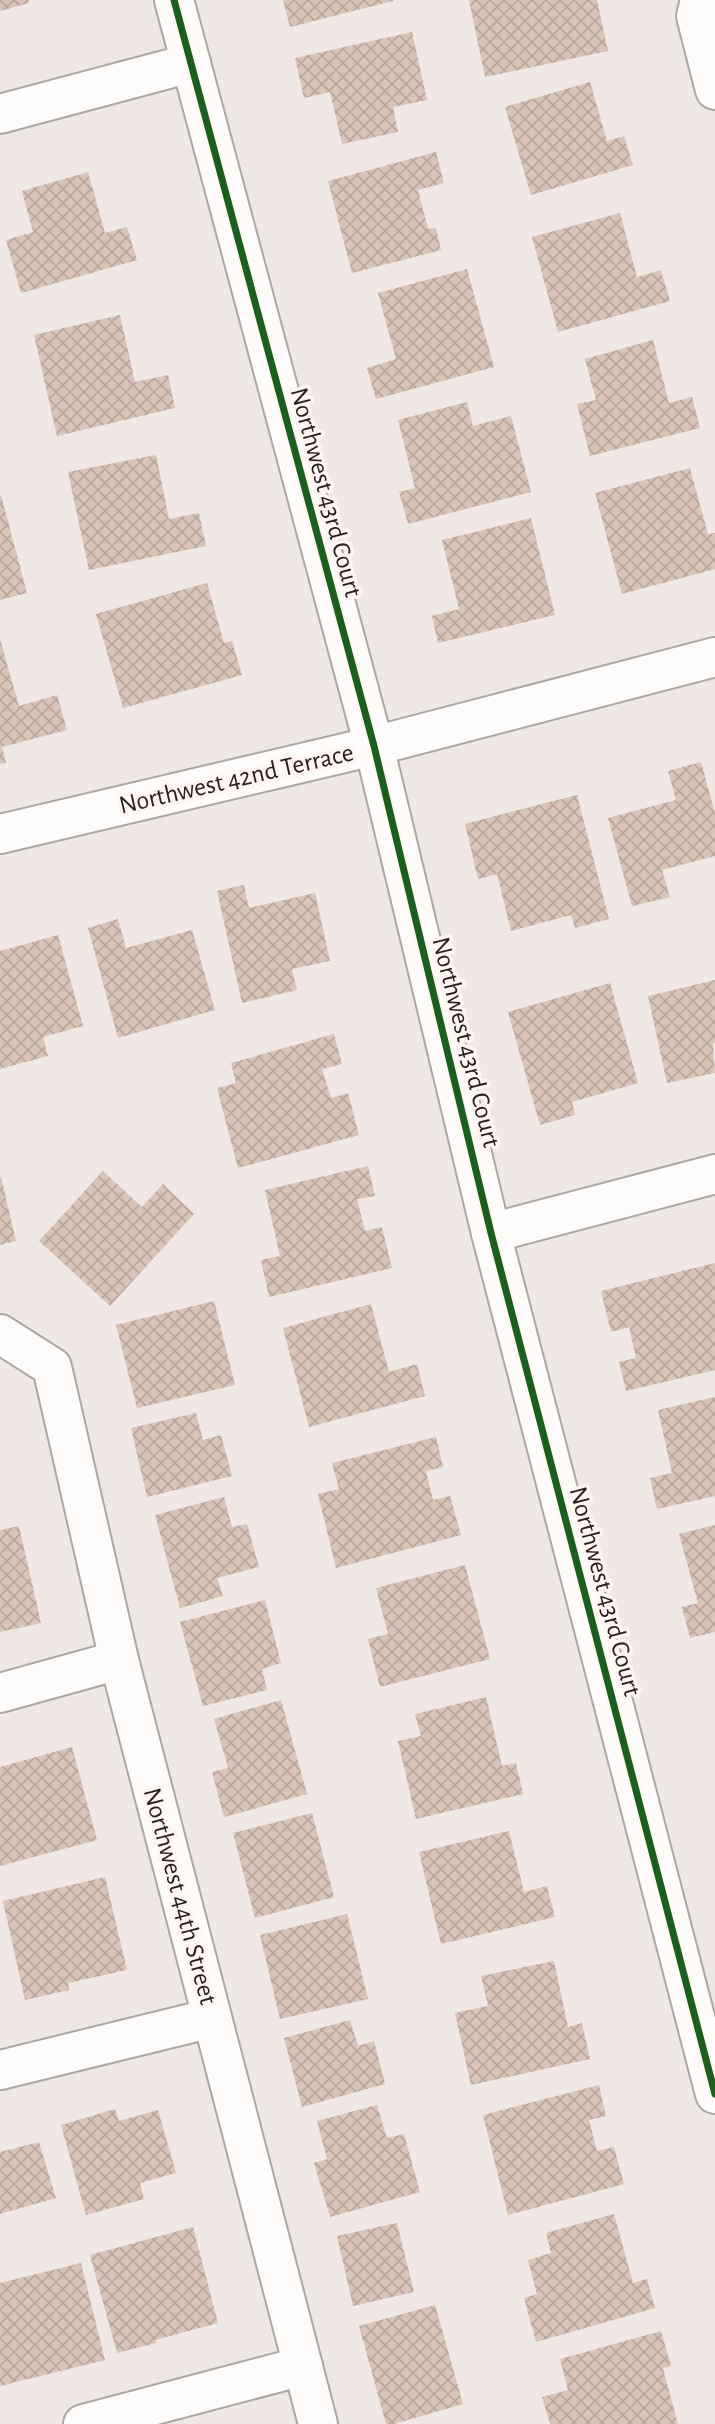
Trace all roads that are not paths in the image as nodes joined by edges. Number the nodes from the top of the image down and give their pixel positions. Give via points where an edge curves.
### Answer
1 (174, 0) edge
2 (700, 0) edge
3 (191, 63) junction
4 (715, 90) edge
5 (0, 114) edge
6 (715, 657) edge
7 (374, 746) junction
8 (0, 834) edge
9 (715, 1174) edge
10 (492, 1233) junction
11 (0, 1334) edge
12 (119, 1660) junction
13 (0, 1693) edge
14 (212, 2018) junction
15 (0, 2070) edge
16 (715, 2094) edge
17 (303, 2366) junction
18 (83, 2424) edge
19 (318, 2424) edge

1 - 3 street, Northwest 43rd Court
2 - 4 street via 696,16
3 - 5 street
3 - 7 street, Northwest 43rd Court
6 - 7 street, Northwest 42nd Terrace
7 - 8 street, Northwest 42nd Terrace
7 - 10 street, Northwest 43rd Court
9 - 10 street
10 - 16 street, Northwest 43rd Court
11 - 12 street, Northwest 44th Street via 52,1367
12 - 13 street
12 - 14 street, Northwest 44th Street
14 - 15 street
14 - 17 street, Northwest 44th Street
17 - 18 street
17 - 19 street, Northwest 44th Street

